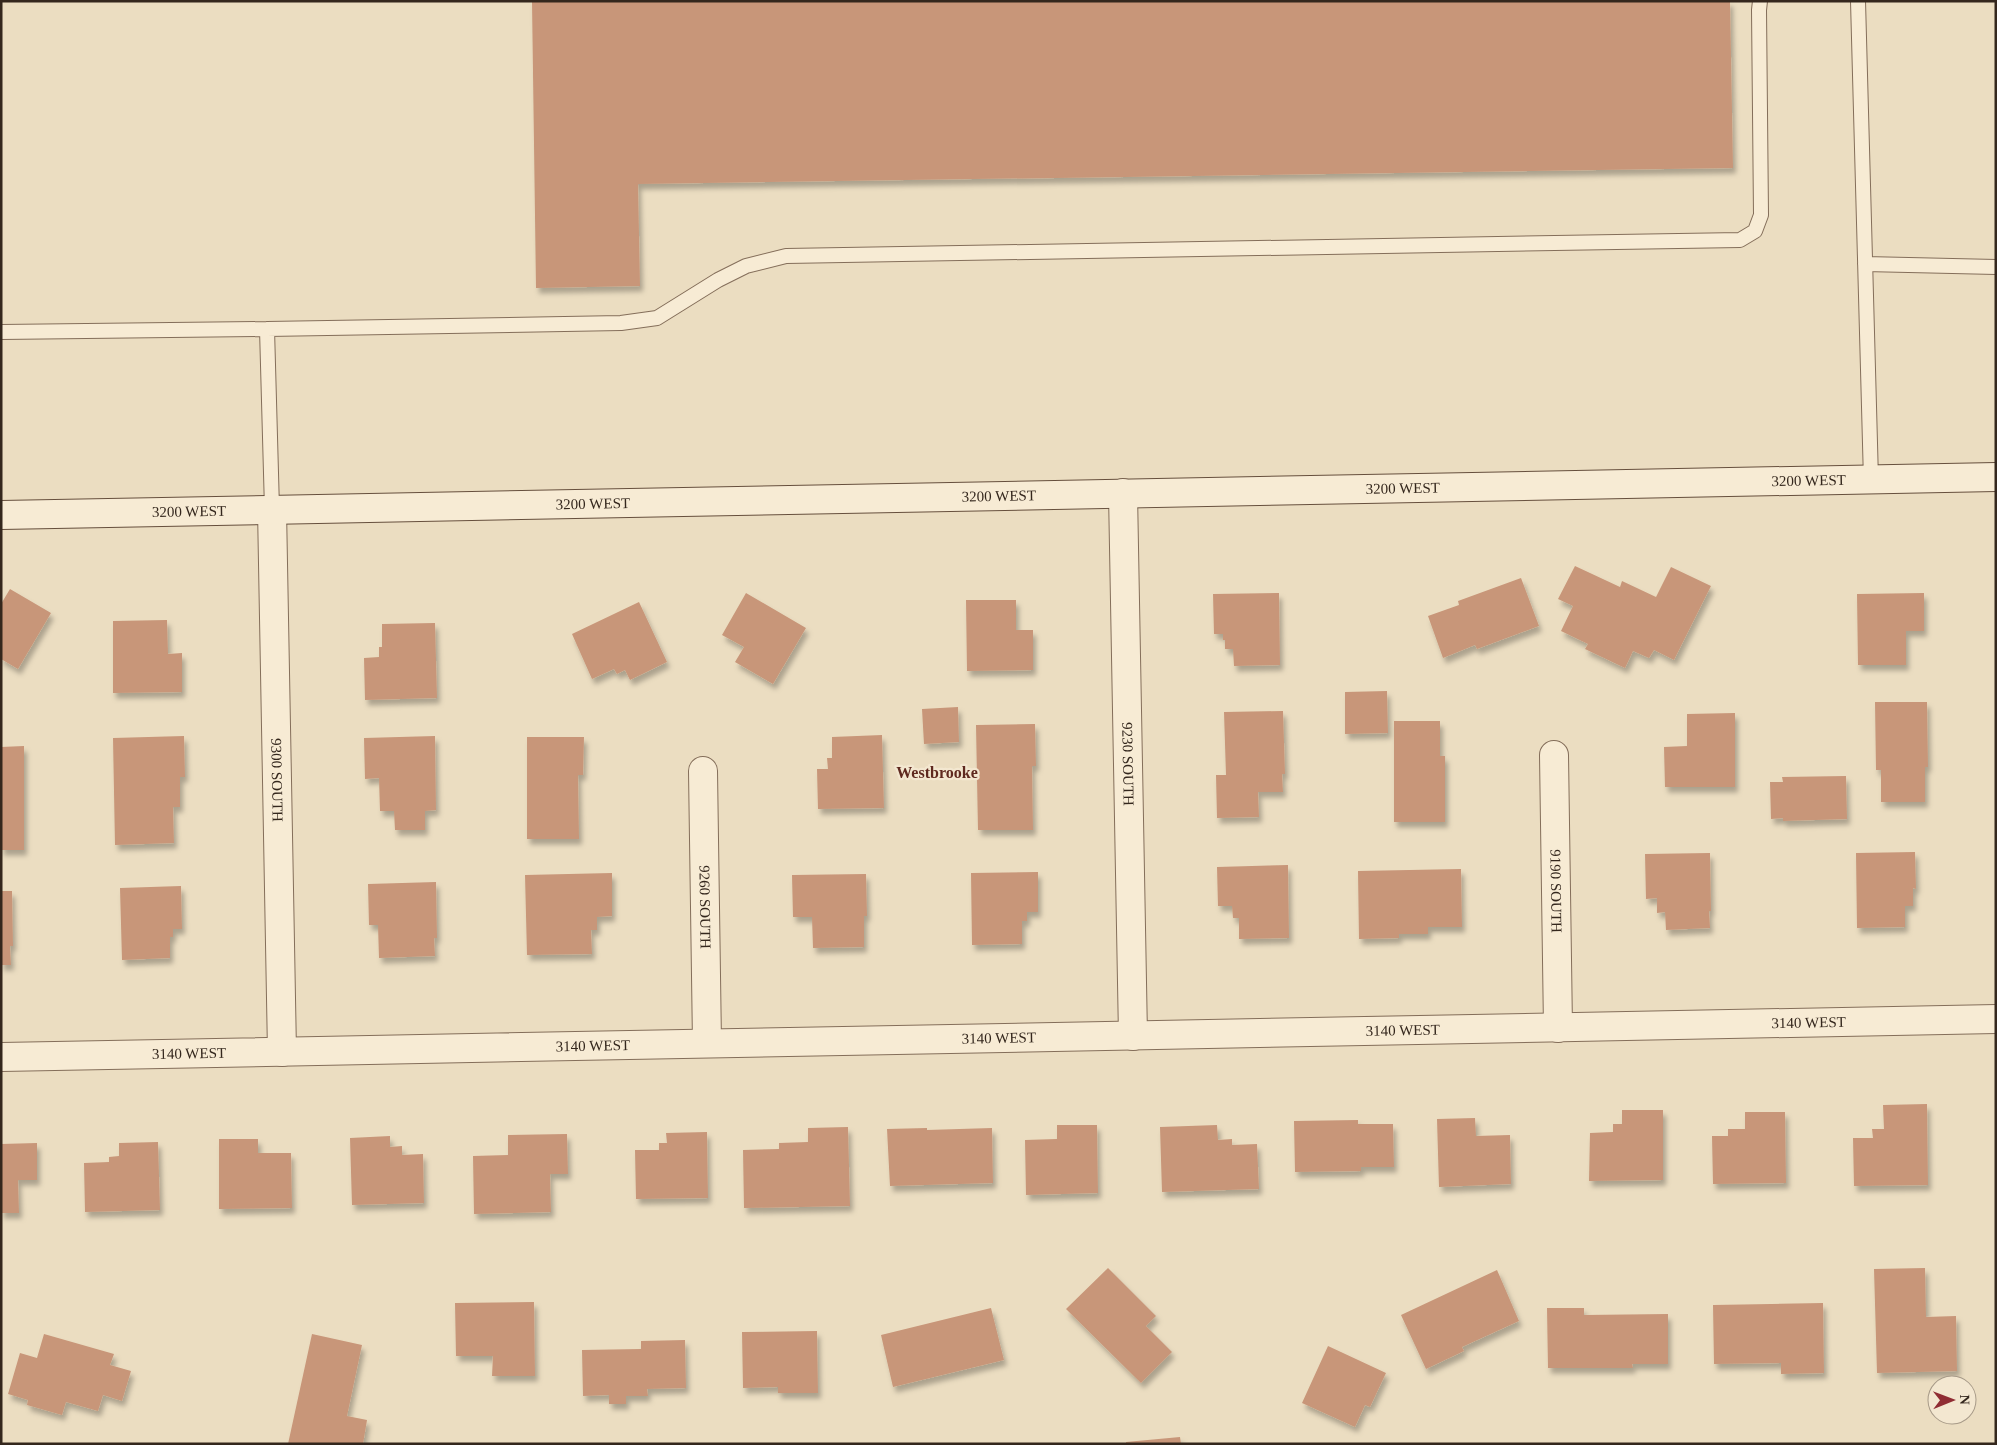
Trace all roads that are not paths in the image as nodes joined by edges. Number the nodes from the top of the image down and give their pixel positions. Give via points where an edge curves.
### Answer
1 (1760, 1) edge
2 (1858, 1) edge
3 (1865, 264) junction
4 (1996, 267) edge
5 (267, 329) junction
6 (1, 332) edge
7 (1996, 477) edge
8 (1871, 480) junction
9 (1123, 493) junction
10 (272, 509) junction
11 (1, 515) edge
12 (1554, 755) dead end
13 (703, 772) dead end
14 (1996, 1019) edge
15 (1558, 1028) junction
16 (1133, 1036) junction
17 (707, 1044) junction
18 (282, 1052) junction
19 (1, 1057) edge

1 - 5 lane via 1761,215 1755,231 1740,240 786,256 746,266 656,318 621,323
2 - 3 lane
3 - 4 lane
3 - 8 lane
5 - 6 lane
5 - 10 lane
7 - 8 street, 3200 WEST
8 - 9 street, 3200 WEST
9 - 10 street, 3200 WEST
9 - 16 street, 9230 SOUTH
10 - 11 street, 3200 WEST
10 - 18 street, 9300 SOUTH
12 - 15 street, 9190 SOUTH
13 - 17 street, 9260 SOUTH
14 - 15 street, 3140 WEST
15 - 16 street, 3140 WEST
16 - 17 street, 3140 WEST
17 - 18 street, 3140 WEST
18 - 19 street, 3140 WEST

